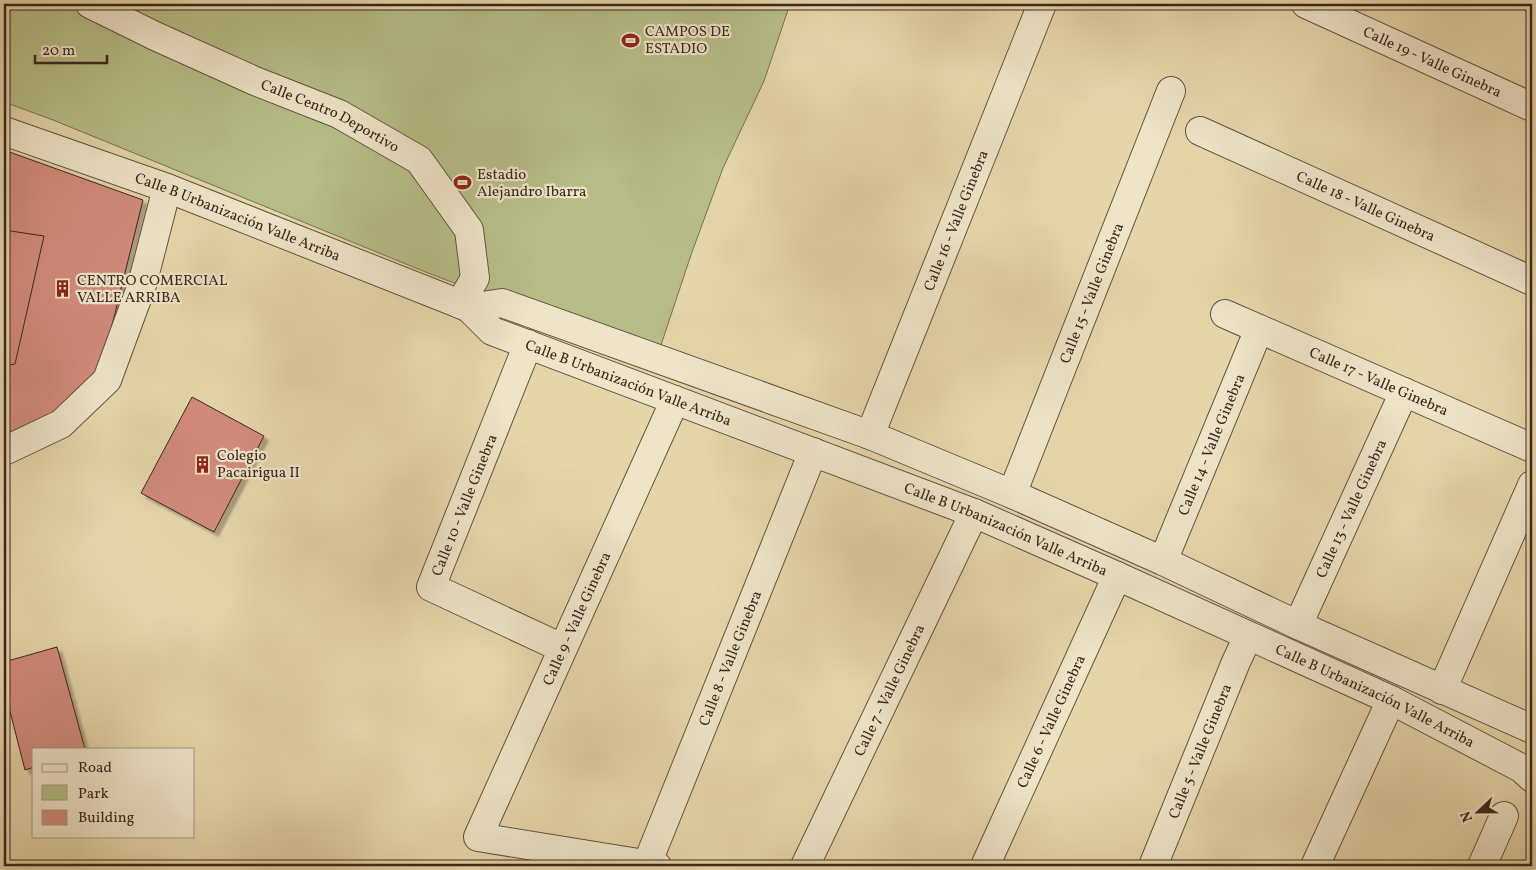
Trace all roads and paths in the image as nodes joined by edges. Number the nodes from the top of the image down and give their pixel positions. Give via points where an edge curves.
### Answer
1 (90, 4) edge
2 (1042, 4) edge
3 (1306, 4) edge
4 (1171, 91) dead end
5 (1532, 107) edge
6 (4, 131) edge
7 (1200, 131) dead end
8 (167, 188) junction
9 (1532, 281) edge
10 (464, 306) junction
11 (1225, 314) dead end
12 (1260, 329) junction
13 (528, 344) junction
14 (1404, 392) junction
15 (675, 400) junction
16 (870, 435) junction
17 (1532, 448) edge
18 (4, 450) edge
19 (813, 452) junction
20 (1532, 485) edge
21 (1012, 494) junction
22 (974, 513) junction
23 (1163, 561) junction
24 (1117, 576) junction
25 (1298, 625) junction
26 (1248, 636) junction
27 (562, 648) junction
28 (1442, 690) junction
29 (1391, 700) junction
30 (1532, 729) edge
31 (1532, 778) edge
32 (1504, 816) dead end
33 (652, 865) edge
34 (805, 866) edge
35 (985, 866) edge
36 (1153, 866) edge
37 (1315, 866) edge
38 (1482, 866) edge

1 - 10 street, Calle Centro Deportivo via 180,48 339,114 419,160 469,230 475,278
2 - 16 street, Calle 16 - Valle Ginebra
3 - 5 street, Calle 19 - Valle Ginebra
4 - 21 street, Calle 15 - Valle Ginebra
6 - 8 street, Calle B Urbanización Valle Arriba
7 - 9 street, Calle 18 - Valle Ginebra
8 - 10 street, Calle B Urbanización Valle Arriba
8 - 18 street via 142,285 107,380 61,424
10 - 13 street, Calle B Urbanización Valle Arriba via 492,331
10 - 16 street, Calle B Urbanización Valle Arriba via 502,303
11 - 12 street, Calle 17 - Valle Ginebra
12 - 14 street, Calle 17 - Valle Ginebra
12 - 23 street, Calle 14 - Valle Ginebra
13 - 15 street, Calle B Urbanización Valle Arriba
13 - 27 street, Calle 10 - Valle Ginebra via 431,587
14 - 17 street, Calle 17 - Valle Ginebra
14 - 25 street, Calle 13 - Valle Ginebra
15 - 19 street, Calle B Urbanización Valle Arriba
15 - 27 street, Calle 9 - Valle Ginebra
16 - 21 street, Calle B Urbanización Valle Arriba
19 - 22 street, Calle B Urbanización Valle Arriba
19 - 33 street, Calle 8 - Valle Ginebra
20 - 28 street
21 - 23 street, Calle B Urbanización Valle Arriba
22 - 24 street, Calle B Urbanización Valle Arriba
22 - 34 street, Calle 7 - Valle Ginebra
23 - 25 street, Calle B Urbanización Valle Arriba
24 - 26 street, Calle B Urbanización Valle Arriba
24 - 35 street, Calle 6 - Valle Ginebra
25 - 28 street, Calle B Urbanización Valle Arriba
26 - 29 street, Calle B Urbanización Valle Arriba
26 - 36 street, Calle 5 - Valle Ginebra
27 - 33 street, Calle 9 - Valle Ginebra via 478,837
28 - 30 street, Calle B Urbanización Valle Arriba
29 - 31 street, Calle B Urbanización Valle Arriba via 1522,768
29 - 37 street
32 - 38 street

